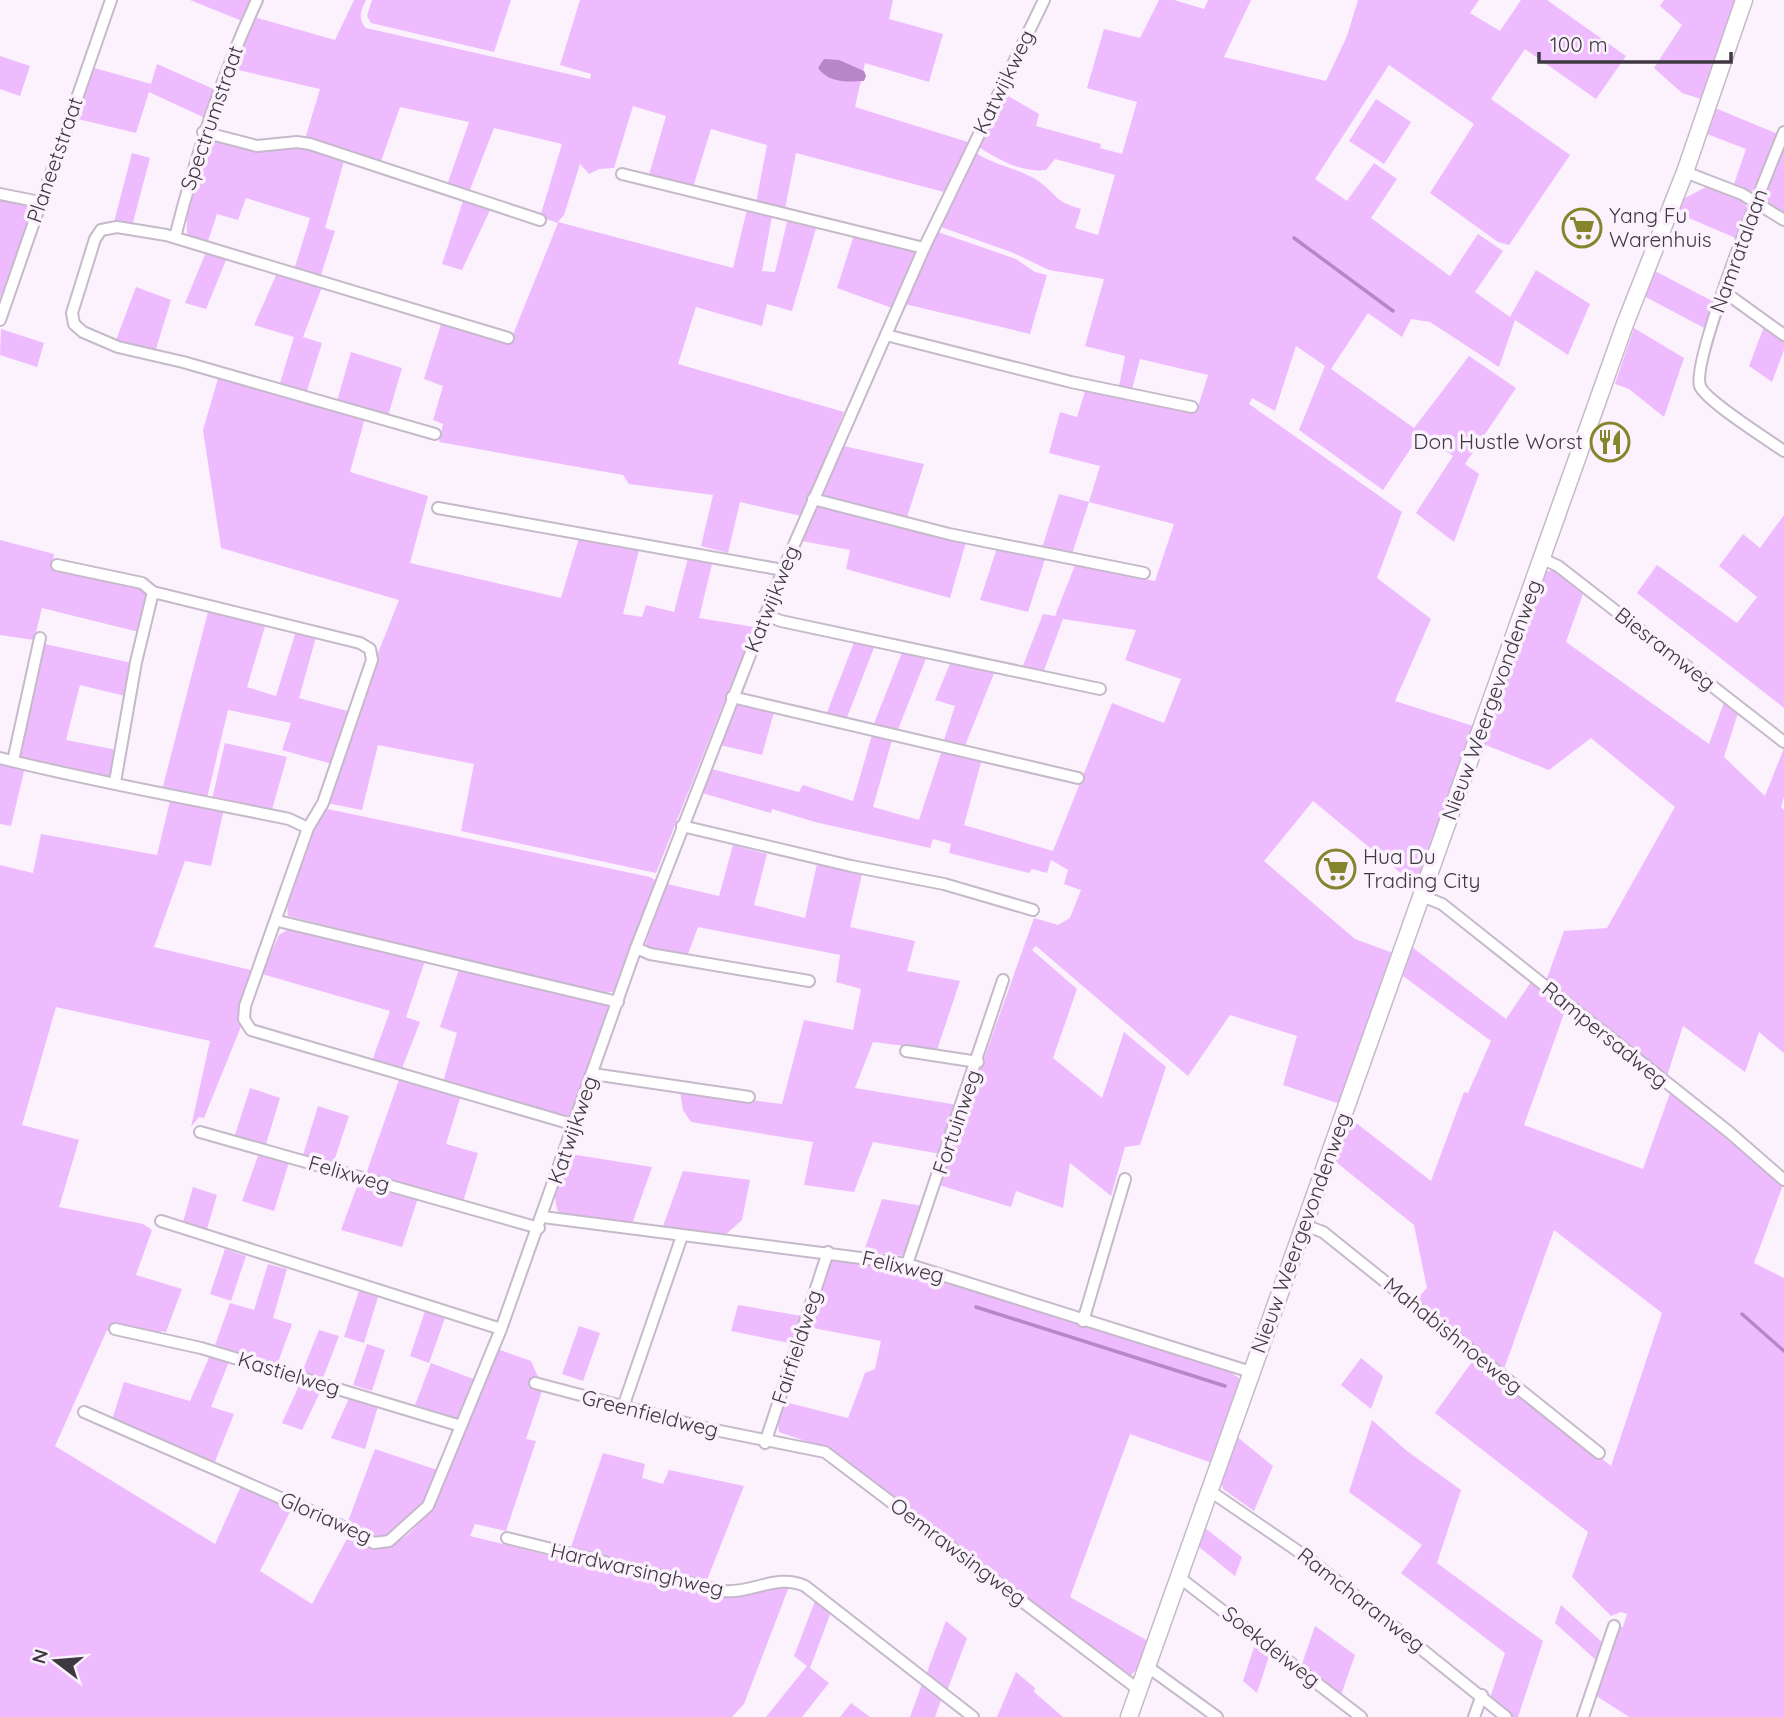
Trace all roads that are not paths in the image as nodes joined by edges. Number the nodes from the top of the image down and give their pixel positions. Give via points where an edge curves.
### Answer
1 (111, 0) edge
2 (257, 0) edge
3 (1044, 0) edge
4 (1744, 0) edge
5 (203, 132) junction
6 (1784, 132) edge
7 (1685, 172) junction
8 (622, 174) dead end
9 (0, 194) edge
10 (40, 202) junction
11 (1756, 202) junction
12 (540, 220) dead end
13 (1784, 220) edge
14 (175, 237) junction
15 (924, 248) junction
16 (1723, 291) junction
17 (1, 314) edge
18 (886, 335) junction
19 (1784, 335) edge
20 (508, 338) dead end
21 (1192, 407) dead end
22 (435, 434) dead end
23 (1784, 451) edge
24 (813, 499) junction
25 (438, 508) dead end
26 (1543, 559) junction
27 (57, 565) dead end
28 (783, 570) junction
29 (1144, 573) dead end
30 (153, 592) junction
31 (765, 615) junction
32 (40, 638) dead end
33 (1100, 689) dead end
34 (732, 697) junction
35 (1784, 742) edge
36 (0, 758) edge
37 (13, 761) junction
38 (1078, 778) dead end
39 (115, 782) junction
40 (682, 826) junction
41 (308, 828) junction
42 (1422, 896) junction
43 (1033, 910) dead end
44 (278, 920) junction
45 (636, 948) junction
46 (1003, 980) dead end
47 (809, 981) dead end
48 (618, 1002) junction
49 (906, 1051) dead end
50 (978, 1062) junction
51 (593, 1074) junction
52 (749, 1097) dead end
53 (575, 1125) junction
54 (200, 1132) dead end
55 (1125, 1179) dead end
56 (1784, 1180) edge
57 (161, 1221) dead end
58 (541, 1222) junction
59 (1304, 1225) junction
60 (682, 1236) junction
61 (828, 1252) junction
62 (907, 1264) junction
63 (1083, 1321) junction
64 (115, 1329) dead end
65 (501, 1329) junction
66 (1251, 1371) junction
67 (535, 1383) dead end
68 (622, 1407) junction
69 (84, 1412) dead end
70 (461, 1426) junction
71 (765, 1443) junction
72 (1599, 1453) dead end
73 (1210, 1491) junction
74 (507, 1538) dead end
75 (1180, 1578) junction
76 (1614, 1626) dead end
77 (1148, 1667) junction
78 (1139, 1690) junction
79 (1482, 1695) junction
80 (973, 1717) edge
81 (1129, 1717) edge
82 (1217, 1717) edge
83 (1361, 1717) edge
84 (1474, 1717) edge
85 (1506, 1717) edge
86 (1583, 1717) edge

1 - 10 street, Planeetstraat
2 - 5 street, Spectrumstraat
3 - 15 street, Katwijkweg
4 - 7 street, Nieuw Weergevondenweg
5 - 12 street via 257,146 310,144
5 - 14 street, Spectrumstraat
6 - 11 street, Namratalaan
7 - 11 street
7 - 26 street, Nieuw Weergevondenweg via 1625,324
8 - 15 street
9 - 10 street
10 - 17 street, Planeetstraat
11 - 13 street
11 - 16 street, Namratalaan
14 - 20 street
14 - 22 street via 117,227 101,230 75,300 74,324 118,347
15 - 18 street, Katwijkweg
16 - 19 street
16 - 23 street, Namratalaan via 1698,372 1706,396
18 - 21 street via 1098,389
18 - 24 street, Katwijkweg
24 - 28 street, Katwijkweg
24 - 29 street via 949,534
25 - 28 street
26 - 35 street, Biesramweg
26 - 42 street, Nieuw Weergevondenweg
27 - 30 street via 142,583
28 - 31 street, Katwijkweg
30 - 39 street
30 - 41 street via 370,649 372,660 323,803
31 - 33 street
31 - 34 street, Katwijkweg
32 - 37 street
34 - 38 street
34 - 40 street, Katwijkweg
36 - 37 street
37 - 39 street
39 - 41 street via 289,819
40 - 43 street via 943,884
40 - 45 street, Katwijkweg
41 - 44 street
42 - 56 street, Rampersadweg via 1442,904 1550,988
42 - 59 street, Nieuw Weergevondenweg
44 - 48 street
44 - 53 street via 245,1006 244,1019 251,1030
45 - 47 street
45 - 48 street, Katwijkweg
46 - 50 street, Fortuinweg
48 - 51 street, Katwijkweg
49 - 50 street
50 - 62 street, Fortuinweg
51 - 52 street
51 - 53 street, Katwijkweg
53 - 58 street, Katwijkweg
54 - 58 street, Felixweg
55 - 63 street
57 - 65 street
58 - 60 street, Felixweg
58 - 65 street, Gloriaweg
59 - 66 street, Nieuw Weergevondenweg
59 - 72 street, Mahabishnoeweg via 1323,1232
60 - 61 street, Felixweg
60 - 68 street
61 - 62 street, Felixweg
61 - 71 street, Fairfieldweg
62 - 63 street, Felixweg
63 - 66 street, Felixweg
64 - 70 street, Kastielweg via 201,1348
65 - 70 street, Gloriaweg
66 - 73 street, Nieuw Weergevondenweg
67 - 68 street, Greenfieldweg
68 - 71 street, Greenfieldweg
69 - 70 street, Gloriaweg via 374,1543 389,1541 428,1506
71 - 78 street, Oemrawsingweg via 825,1452
73 - 75 street, Nieuw Weergevondenweg
73 - 79 street, Ramcharanweg via 1308,1558
74 - 80 street, Hardwarsinghweg via 723,1591 794,1581
75 - 77 street, Nieuw Weergevondenweg
75 - 83 street, Soekdeiweg
76 - 86 street
77 - 78 street, Nieuw Weergevondenweg
77 - 82 street
78 - 81 street, Nieuw Weergevondenweg
79 - 84 street
79 - 85 street, Ramcharanweg

